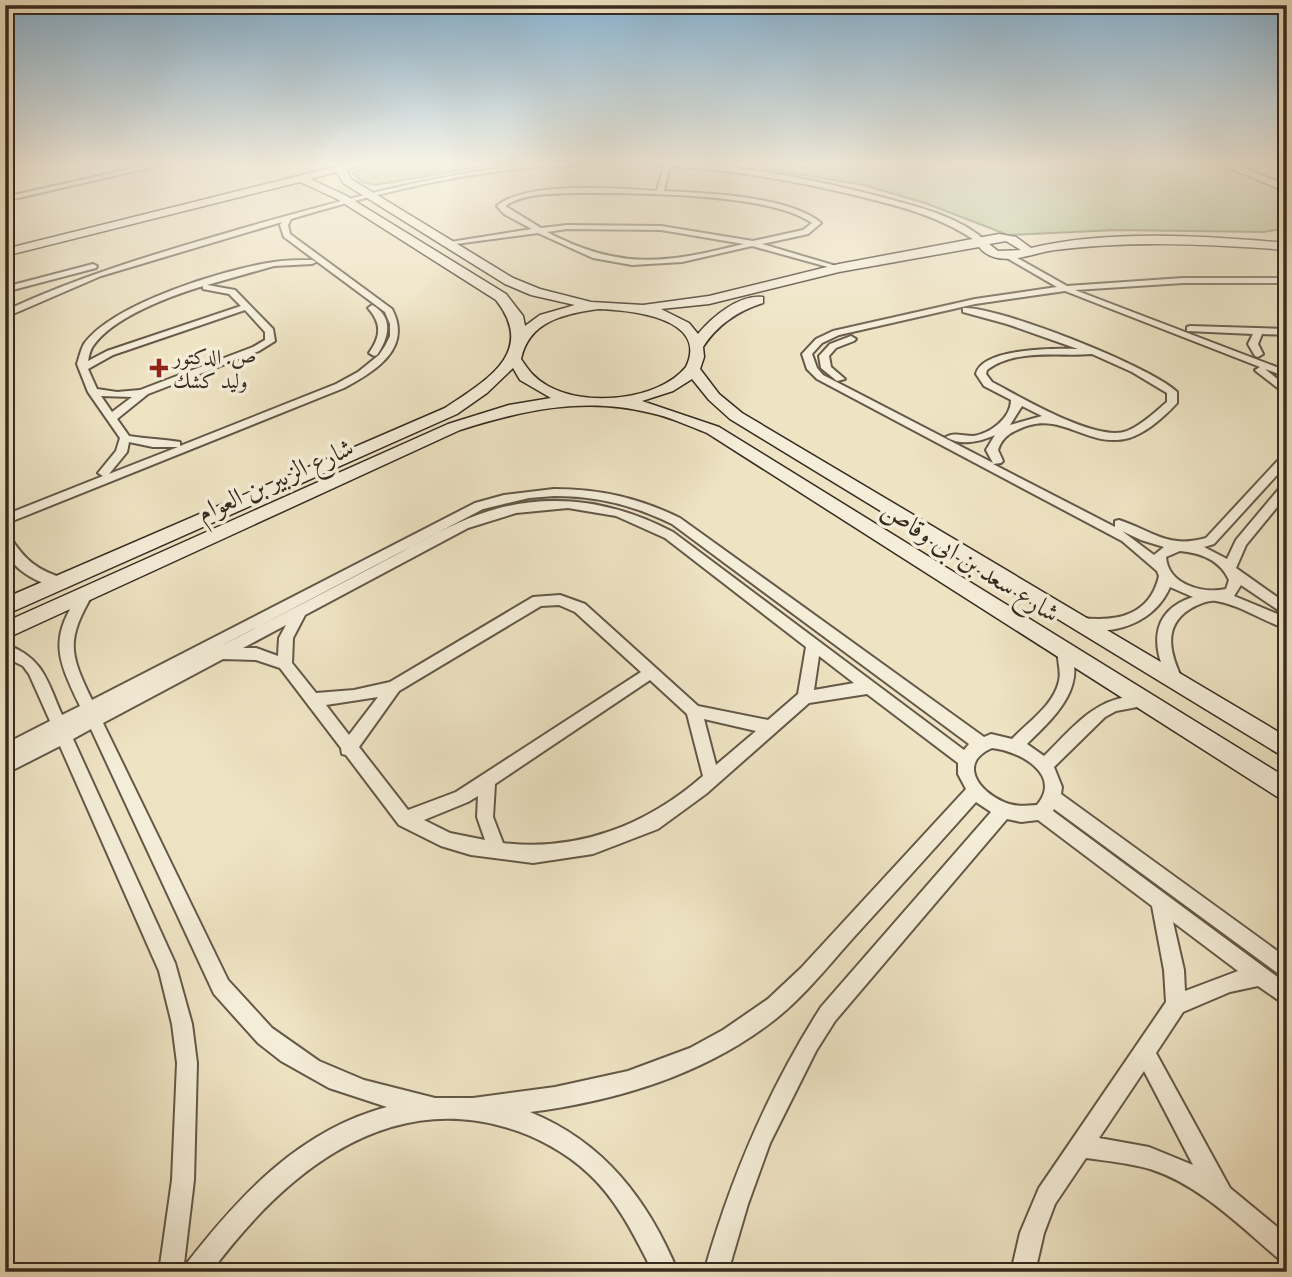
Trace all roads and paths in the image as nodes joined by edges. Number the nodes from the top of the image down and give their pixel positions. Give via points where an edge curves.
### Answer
1 (110, 222) edge
2 (114, 222) edge
3 (260, 222) edge
4 (275, 222) edge
5 (286, 222) edge
6 (381, 222) edge
7 (412, 222) edge
8 (523, 222) edge
9 (535, 222) edge
10 (805, 222) edge
11 (815, 222) edge
12 (941, 222) edge
13 (958, 222) edge
14 (549, 229) junction
15 (245, 230) junction
16 (539, 231) junction
17 (56, 235) junction
18 (1287, 237) edge
19 (997, 238) junction
20 (484, 240) junction
21 (739, 240) junction
22 (1012, 240) junction
23 (448, 243) junction
24 (749, 243) junction
25 (983, 243) junction
26 (5, 244) edge
27 (1287, 247) edge
28 (294, 248) junction
29 (1025, 251) junction
30 (5, 253) edge
31 (465, 253) junction
32 (996, 254) junction
33 (1010, 256) junction
34 (803, 260) junction
35 (312, 262) junction
36 (274, 264) junction
37 (839, 268) junction
38 (332, 273) junction
39 (239, 275) junction
40 (810, 275) junction
41 (1287, 281) edge
42 (198, 287) junction
43 (1287, 287) edge
44 (1065, 288) junction
45 (5, 290) edge
46 (1078, 290) junction
47 (232, 292) junction
48 (1092, 292) junction
49 (1006, 303) junction
50 (598, 305) junction
51 (246, 307) junction
52 (637, 307) junction
53 (7, 310) edge
54 (966, 310) junction
55 (1018, 323) junction
56 (1190, 329) junction
57 (1041, 332) junction
58 (1258, 332) junction
59 (1287, 332) edge
60 (520, 337) junction
61 (92, 340) junction
62 (697, 346) junction
63 (121, 349) junction
64 (1040, 352) junction
65 (1089, 352) junction
66 (1258, 354) junction
67 (1235, 355) junction
68 (514, 359) junction
69 (1287, 365) edge
70 (82, 368) junction
71 (692, 369) junction
72 (1287, 374) edge
73 (94, 392) junction
74 (1287, 392) edge
75 (145, 393) junction
76 (1016, 397) junction
77 (574, 399) junction
78 (616, 401) junction
79 (886, 407) junction
80 (113, 417) junction
81 (1065, 421) junction
82 (1006, 427) junction
83 (951, 437) junction
84 (125, 438) junction
85 (176, 444) junction
86 (1287, 457) edge
87 (997, 461) junction
88 (104, 473) junction
89 (1287, 487) edge
90 (5, 512) edge
91 (5, 520) edge
92 (213, 526) junction
93 (5, 538) edge
94 (1185, 547) junction
95 (1232, 571) junction
96 (1164, 572) junction
97 (61, 582) junction
98 (86, 594) junction
99 (1214, 596) junction
100 (5, 607) edge
101 (1287, 611) edge
102 (301, 612) junction
103 (1074, 622) junction
104 (1287, 624) edge
105 (5, 631) edge
106 (814, 644) junction
107 (5, 650) edge
108 (1064, 651) junction
109 (220, 654) junction
110 (285, 664) junction
111 (650, 673) junction
112 (1179, 685) junction
113 (394, 687) junction
114 (871, 687) junction
115 (805, 696) junction
116 (313, 700) junction
117 (1143, 701) junction
118 (694, 711) junction
119 (92, 714) junction
120 (770, 727) junction
121 (60, 731) junction
122 (980, 743) junction
123 (1017, 744) junction
124 (348, 749) junction
125 (1287, 749) edge
126 (5, 752) edge
127 (966, 760) junction
128 (1045, 766) junction
129 (5, 767) edge
130 (712, 778) junction
131 (487, 781) junction
132 (975, 791) junction
133 (1287, 792) edge
134 (1047, 805) junction
135 (1002, 812) junction
136 (405, 819) junction
137 (497, 851) junction
138 (1160, 902) junction
139 (1287, 970) edge
140 (1260, 976) junction
141 (1287, 996) edge
142 (1176, 1005) junction
143 (1144, 1051) junction
144 (428, 1106) junction
145 (479, 1106) junction
146 (1079, 1146) junction
147 (1222, 1196) junction
148 (1287, 1251) edge
149 (172, 1272) edge
150 (196, 1272) edge
151 (666, 1272) edge
152 (716, 1272) edge
153 (1023, 1272) edge

1 - 17 street
2 - 17 street
3 - 45 street
4 - 15 street
5 - 38 street via 287,235
6 - 60 street via 501,296 516,316
7 - 23 street
8 - 16 street
9 - 14 street
10 - 21 street via 798,229
11 - 24 street via 805,232
12 - 25 street
13 - 19 street
14 - 16 street
14 - 21 street via 661,228
14 - 21 street via 590,249 631,258 678,255
15 - 28 street via 272,233
15 - 53 street via 101,272
16 - 20 street
16 - 24 street via 597,256 632,263 671,261
17 - 26 street
17 - 30 street
18 - 22 street via 1164,234
19 - 22 street
19 - 25 street
20 - 23 street
20 - 31 street
21 - 24 street
22 - 29 street via 1023,244
23 - 31 street
24 - 34 street
25 - 32 street
25 - 37 street
27 - 29 street via 1145,242
28 - 35 street
28 - 36 street
29 - 33 street
29 - 46 street
31 - 50 street via 525,288
32 - 33 street
32 - 62 street via 871,271 764,298 725,315
33 - 44 street
34 - 37 street
34 - 40 street
35 - 36 street
35 - 38 street
36 - 39 street
37 - 40 street
38 - 85 street via 383,319 384,338 376,352 335,381
38 - 91 street via 384,306 393,317 392,344 373,366 340,386
39 - 42 street
39 - 47 street
40 - 52 street via 709,300
41 - 46 street via 1209,280
42 - 47 street
42 - 61 street via 132,310
43 - 48 street via 1177,286
44 - 46 street
44 - 79 street via 936,308 828,337 811,347 807,362 812,369
46 - 48 street
46 - 49 street
46 - 67 street
47 - 51 street
48 - 56 street
49 - 54 street
49 - 55 street
50 - 52 street
50 - 60 street via 544,319
51 - 63 street
51 - 75 street via 272,335 264,345
52 - 62 street via 683,326
54 - 55 street
54 - 79 street via 841,342 828,350 824,362 831,374
55 - 57 street
56 - 58 street
56 - 66 street
57 - 64 street via 1049,343
57 - 65 street
58 - 59 street
58 - 66 street via 1253,344
60 - 68 street
61 - 63 street
61 - 70 street via 83,354
62 - 71 street
63 - 70 street
64 - 65 street
64 - 76 street via 990,362 982,369 988,384
65 - 81 street via 1159,381 1172,392 1172,403 1129,434 1119,436 1095,434
66 - 69 street
67 - 72 street
67 - 74 street
68 - 77 street via 526,379
68 - 92 street, شارع الزبير بن العوام via 482,390 451,411
70 - 73 street
71 - 78 street via 663,390
71 - 103 street, شارع سعد بن ابى وقاص via 713,397 736,416
73 - 75 street
73 - 80 street
75 - 80 street
76 - 81 street
76 - 82 street via 1019,406
77 - 78 street
77 - 92 street, شارع الزبير بن العوام via 514,408 454,427
78 - 108 street, شارع سعد بن ابى وقاص via 667,412 713,430
79 - 83 street
79 - 96 street via 1126,538
80 - 84 street
81 - 82 street via 1036,418
82 - 83 street via 979,438
82 - 87 street via 992,445
83 - 87 street
84 - 85 street
84 - 88 street
85 - 88 street
86 - 94 street via 1210,541
87 - 94 street via 1137,533
88 - 90 street
89 - 95 street via 1240,542
92 - 97 street, شارع الزبير بن العوام
92 - 98 street, شارع الزبير بن العوام
93 - 97 street via 26,569
94 - 95 street via 1208,553
94 - 96 street via 1160,555
95 - 99 street via 1236,586 1225,595
95 - 101 street
96 - 99 street via 1191,592
96 - 103 street via 1160,595 1139,617 1111,626
97 - 100 street, شارع الزبير بن العوام
98 - 105 street, شارع الزبير بن العوام
98 - 119 street via 68,625 65,656
99 - 104 street
99 - 112 street via 1182,608 1164,628 1163,654
102 - 106 street via 482,517 537,504 575,503 649,522
102 - 109 street
102 - 110 street via 286,638
103 - 112 street, شارع سعد بن ابى وقاص
106 - 114 street
106 - 115 street
107 - 121 street via 35,671
108 - 117 street, شارع سعد بن ابى وقاص
108 - 123 street via 1069,678 1065,691
109 - 110 street via 256,654
109 - 119 street
110 - 116 street
111 - 113 street via 580,608 549,599 528,604
111 - 118 street
111 - 131 street
112 - 125 street, شارع سعد بن ابى وقاص
113 - 116 street
113 - 124 street
114 - 115 street
114 - 127 street
115 - 120 street
116 - 124 street
117 - 128 street via 1113,705 1100,712
117 - 133 street, شارع سعد بن ابى وقاص
118 - 120 street
118 - 130 street
119 - 121 street
119 - 122 street via 479,506 516,496 573,491 627,500 676,521
119 - 144 street via 221,987 249,1022 284,1053 327,1078 375,1095
120 - 130 street
121 - 126 street
121 - 129 street
121 - 149 street via 168,970 182,1024 187,1063 184,1152
122 - 123 street
122 - 127 street
123 - 128 street
124 - 136 street
127 - 132 street via 968,780
128 - 134 street via 1051,776
130 - 137 street via 677,807 623,836 593,846 533,855
131 - 136 street
131 - 137 street via 485,817
132 - 135 street
132 - 145 street via 800,984 725,1042 633,1083 583,1096
134 - 135 street via 1030,816
134 - 138 street
134 - 139 street
135 - 152 street via 836,1004 804,1049 762,1133
136 - 137 street via 447,840
138 - 140 street
138 - 142 street via 1169,935
140 - 141 street
140 - 142 street via 1230,982
142 - 143 street
143 - 146 street
143 - 147 street
144 - 145 street
144 - 150 street via 373,1120 318,1148 263,1191
145 - 151 street via 535,1122 587,1156 633,1208
146 - 147 street via 1149,1158
146 - 153 street via 1047,1196
147 - 148 street

